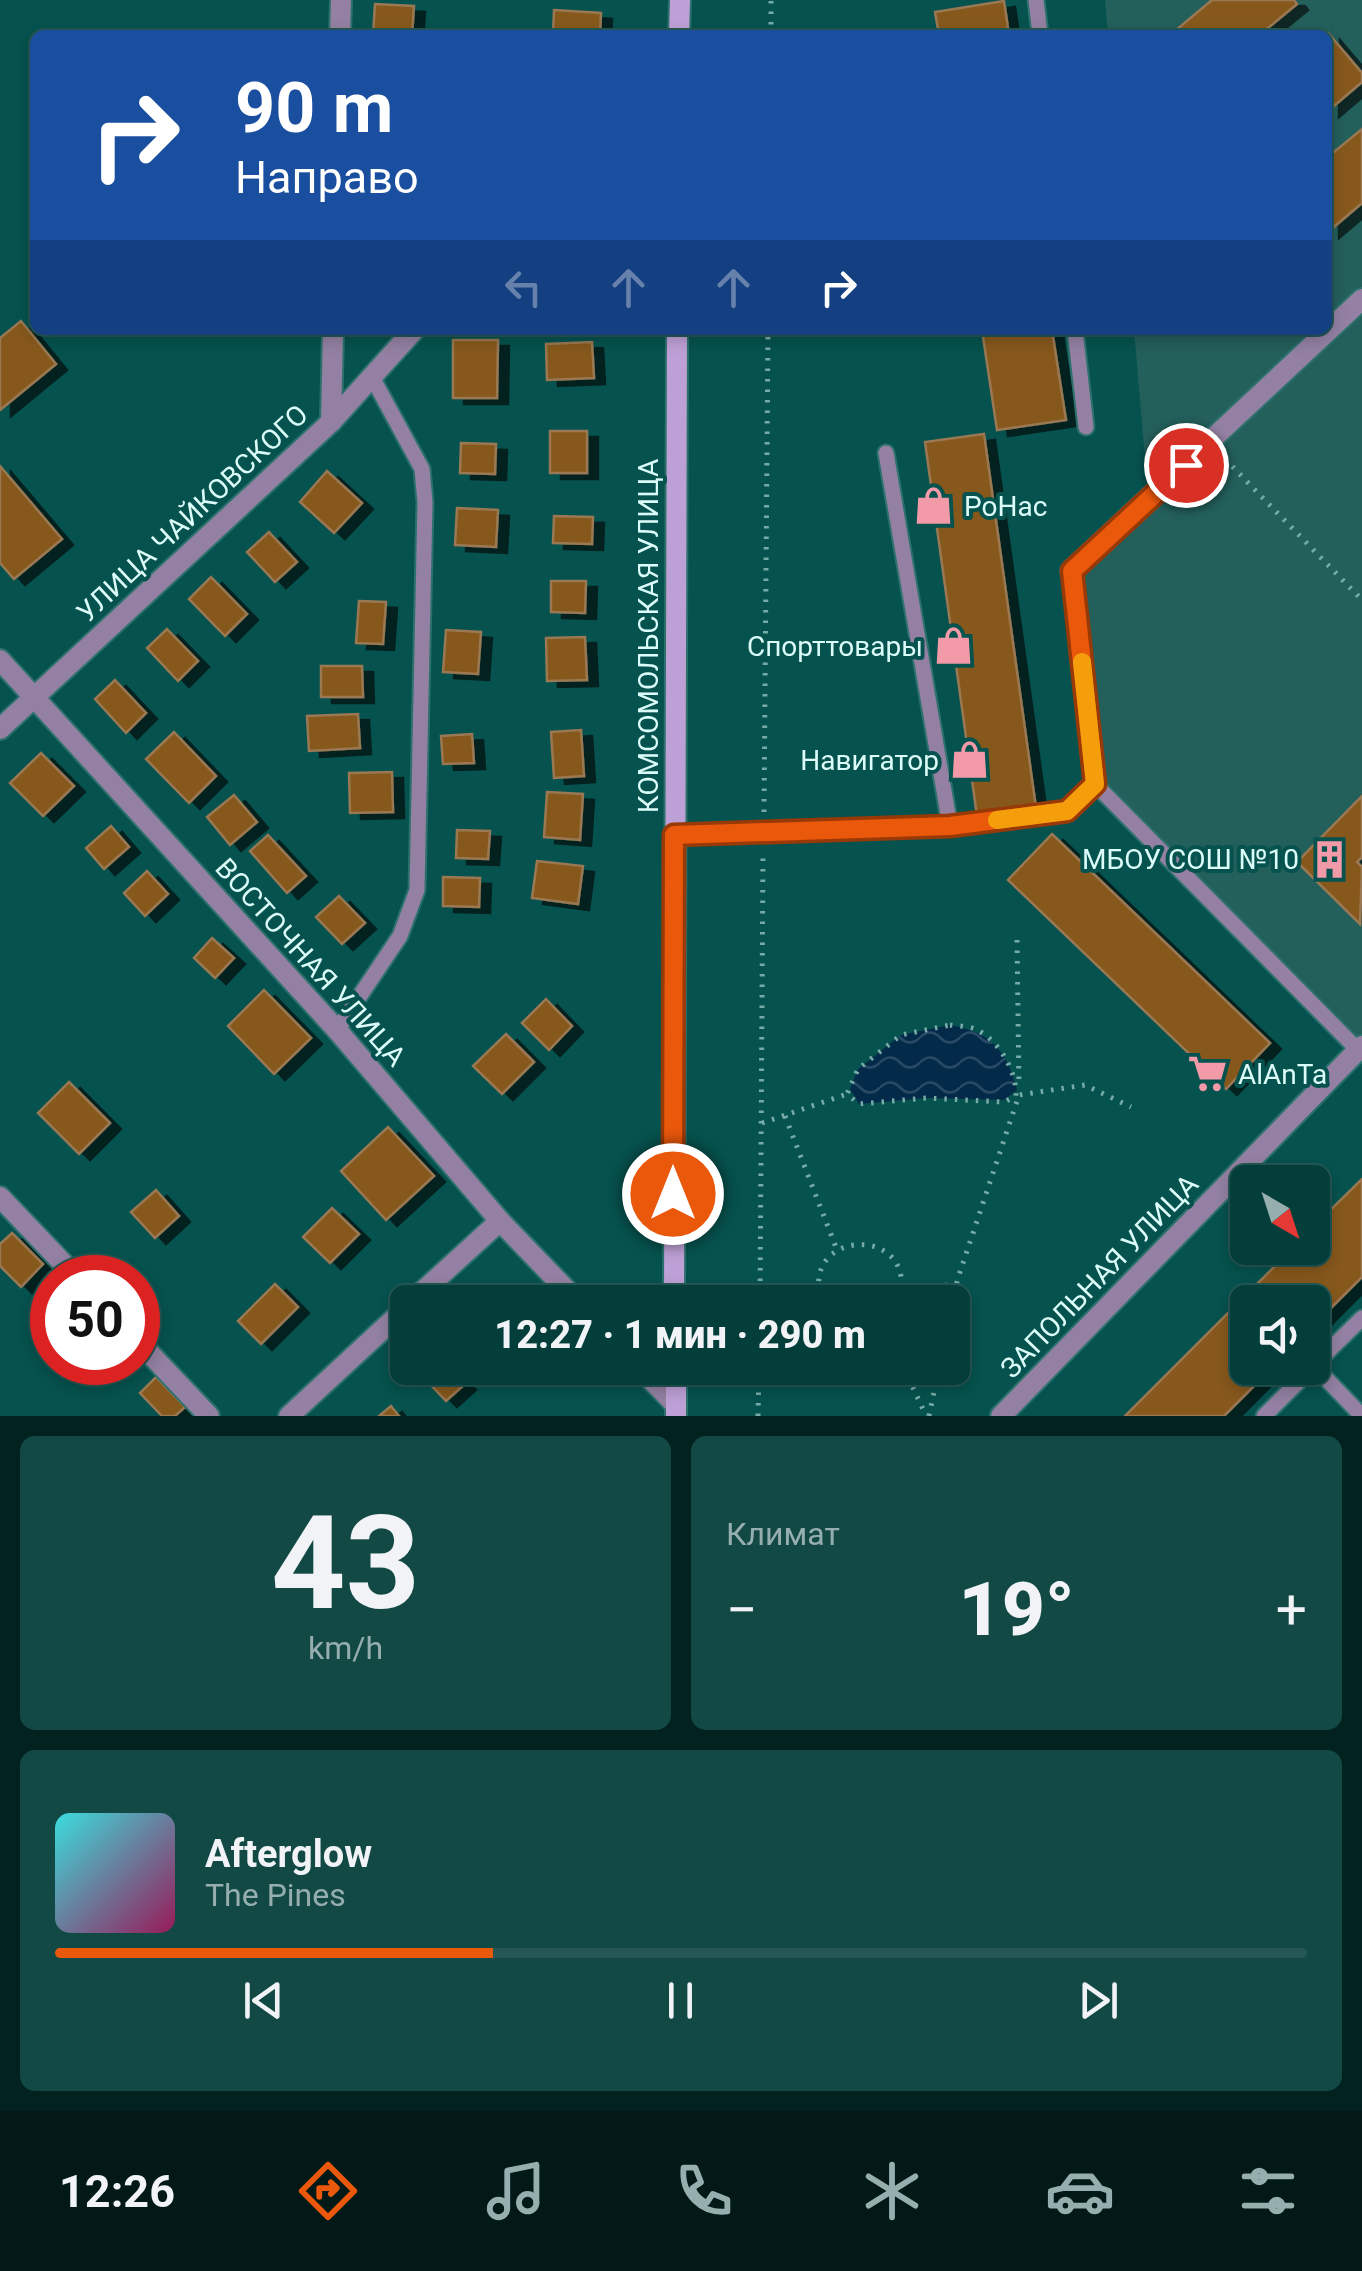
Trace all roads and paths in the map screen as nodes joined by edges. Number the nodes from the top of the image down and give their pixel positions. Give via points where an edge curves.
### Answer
1 (341, 0) edge
2 (680, 0) edge
3 (772, 0) edge
4 (1036, 0) edge
5 (340, 30) edge
6 (679, 30) edge
7 (771, 30) edge
8 (1039, 30) edge
9 (1362, 298) edge
10 (1332, 327) edge
11 (333, 335) edge
12 (410, 335) edge
13 (677, 335) edge
14 (1075, 335) edge
15 (1323, 335) edge
16 (372, 377) junction
17 (331, 422) junction
18 (1086, 427) dead end
19 (1211, 442) junction
20 (886, 453) dead end
21 (1072, 571) joint
22 (1362, 600) edge
23 (0, 660) edge
24 (34, 696) junction
25 (0, 729) edge
26 (1095, 784) junction
27 (950, 826) junction
28 (674, 835) junction
29 (1016, 940) dead end
30 (337, 1030) junction
31 (1360, 1048) edge
32 (847, 1094) junction
33 (1019, 1095) junction
34 (1131, 1107) dead end
35 (784, 1116) junction
36 (762, 1123) dead end
37 (0, 1197) edge
38 (500, 1221) junction
39 (837, 1250) junction
40 (55, 1255) edge
41 (956, 1284) joint
42 (431, 1285) edge
43 (562, 1285) edge
44 (674, 1285) edge
45 (818, 1285) edge
46 (902, 1285) edge
47 (945, 1285) edge
48 (1362, 1318) edge
49 (390, 1323) edge
50 (1330, 1350) edge
51 (160, 1364) edge
52 (1330, 1384) edge
53 (655, 1385) edge
54 (759, 1385) edge
55 (912, 1385) edge
56 (935, 1385) edge
57 (1295, 1385) edge
58 (676, 1410) edge
59 (209, 1416) edge
60 (289, 1416) edge
61 (758, 1416) edge
62 (928, 1416) edge
63 (1001, 1416) edge
64 (1264, 1416) edge
65 (1362, 1416) edge

1 - 5 street
2 - 6 main road
3 - 7 path
4 - 8 lane
9 - 10 street
11 - 17 street
12 - 16 street, УЛИЦА ЧАЙКОВСКОГО
13 - 28 main road, КОМСОМОЛЬСКАЯ УЛИЦА
14 - 18 lane
15 - 19 street
16 - 17 street, УЛИЦА ЧАЙКОВСКОГО
16 - 30 lane via 422,469 425,502 417,890 400,936
17 - 24 street, УЛИЦА ЧАЙКОВСКОГО
19 - 21 street
19 - 22 path
20 - 27 lane
21 - 26 lane
23 - 24 street, ВОСТОЧНАЯ УЛИЦА
24 - 25 street, УЛИЦА ЧАЙКОВСКОГО
24 - 30 street, ВОСТОЧНАЯ УЛИЦА
26 - 27 lane via 1067,811
26 - 31 lane
27 - 28 lane
28 - 44 main road, КОМСОМОЛЬСКАЯ УЛИЦА
29 - 33 path
30 - 38 street, ВОСТОЧНАЯ УЛИЦА
31 - 63 street, ЗАПОЛЬНАЯ УЛИЦА
32 - 32 path via 858,1069 902,1035 950,1024 976,1030 1002,1052 1017,1090 1004,1102 926,1098 859,1104
32 - 35 path
33 - 34 path via 1086,1085
33 - 41 path
35 - 36 path
35 - 39 path
37 - 40 street
38 - 42 street
38 - 43 street, ВОСТОЧНАЯ УЛИЦА
39 - 45 path
39 - 46 path via 852,1244 882,1249
41 - 47 path
48 - 50 lane
49 - 60 street
51 - 59 street
52 - 65 lane
53 - 58 street
54 - 61 path
55 - 62 path
56 - 62 path
57 - 64 lane

